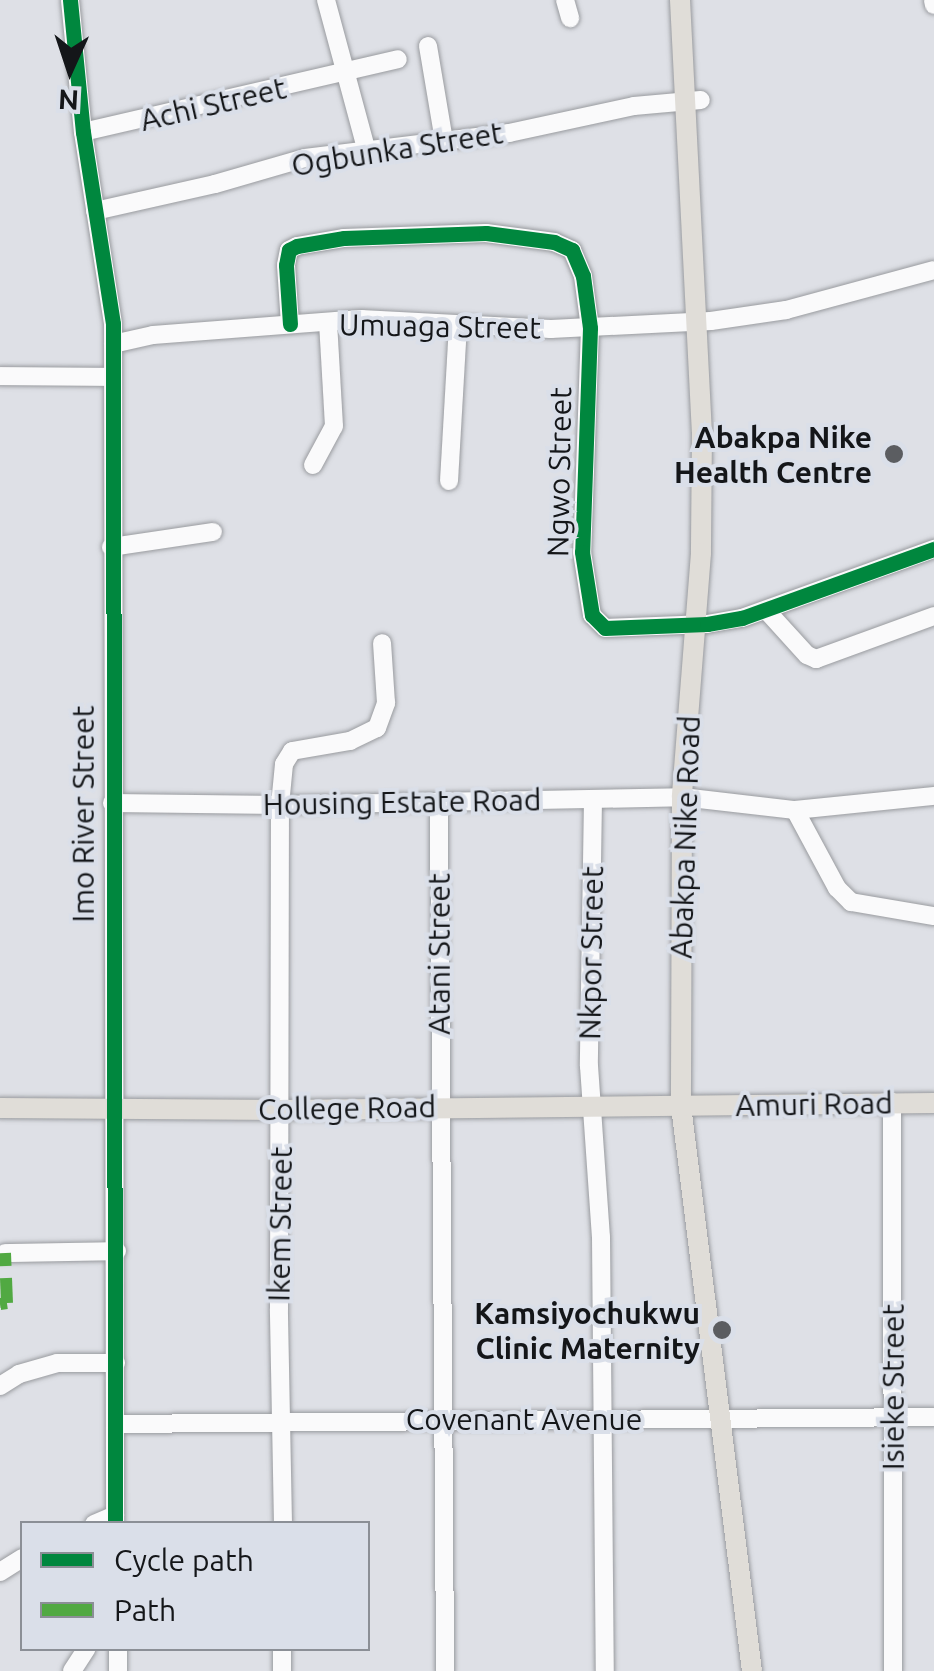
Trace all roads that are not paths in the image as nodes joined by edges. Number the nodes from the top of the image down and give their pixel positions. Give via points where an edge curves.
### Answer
1 (70, 0) edge
2 (326, 0) edge
3 (680, 0) edge
4 (694, 0) edge
5 (428, 46) dead end
6 (398, 59) dead end
7 (342, 72) junction
8 (694, 100) junction
9 (82, 132) junction
10 (444, 141) junction
11 (366, 148) junction
12 (95, 211) junction
13 (934, 270) edge
14 (705, 321) junction
15 (328, 322) junction
16 (290, 324) junction
17 (458, 325) junction
18 (590, 328) junction
19 (112, 344) junction
20 (0, 376) edge
21 (113, 377) junction
22 (312, 465) dead end
23 (450, 481) dead end
24 (212, 532) dead end
25 (111, 547) junction
26 (934, 549) edge
27 (766, 610) junction
28 (934, 616) edge
29 (701, 624) junction
30 (382, 643) dead end
31 (934, 796) edge
32 (593, 798) junction
33 (687, 798) junction
34 (112, 802) junction
35 (439, 802) junction
36 (280, 805) junction
37 (795, 810) junction
38 (934, 916) edge
39 (892, 1102) junction
40 (934, 1103) edge
41 (438, 1106) junction
42 (688, 1106) junction
43 (0, 1108) edge
44 (590, 1108) junction
45 (115, 1109) junction
46 (282, 1110) junction
47 (116, 1251) junction
48 (5, 1253) dead end
49 (116, 1362) junction
50 (0, 1386) edge
51 (893, 1416) junction
52 (934, 1416) edge
53 (725, 1417) junction
54 (603, 1418) junction
55 (441, 1419) junction
56 (281, 1422) junction
57 (114, 1424) junction
58 (115, 1519) edge
59 (283, 1521) edge
60 (445, 1671) edge
61 (605, 1671) edge
62 (755, 1671) edge
63 (893, 1671) edge

1 - 9 street, Imo River Street
2 - 7 street
3 - 8 main road, Abakpa Nike Road
4 - 8 main road, Abakpa Nike Road
5 - 10 street
6 - 7 street, Achi Street
7 - 9 street, Achi Street
7 - 11 street
8 - 10 street, Ogbunka Street
8 - 14 main road, Abakpa Nike Road
9 - 12 street, Imo River Street
10 - 11 street, Ogbunka Street
11 - 12 street, Ogbunka Street
12 - 19 street, Imo River Street
13 - 14 street, Umuaga Street via 786,310
14 - 18 street, Umuaga Street
14 - 29 main road, Abakpa Nike Road
15 - 16 street, Umuaga Street
15 - 17 street, Umuaga Street
15 - 22 street via 334,426
16 - 18 street via 286,265 297,246 486,233 572,250
16 - 19 street, Umuaga Street
17 - 18 street, Umuaga Street
17 - 23 street
18 - 29 street, Ngwo Street via 582,552 592,616 606,628
19 - 21 street, Imo River Street
20 - 21 street
21 - 25 street, Imo River Street
24 - 25 street
25 - 34 street, Imo River Street
26 - 27 street
27 - 28 street via 816,659
27 - 29 street
29 - 33 main road, Abakpa Nike Road
30 - 36 street, Ikem Street via 386,703 377,728 350,741 292,751
31 - 37 street, Housing Estate Road
32 - 33 street, Housing Estate Road
32 - 35 street, Housing Estate Road
32 - 44 street, Nkpor Street
33 - 37 street, Housing Estate Road
33 - 42 main road, Abakpa Nike Road
34 - 36 street, Housing Estate Road
34 - 45 street, Imo River Street
35 - 36 street, Housing Estate Road
35 - 41 street, Atani Street
36 - 46 street, Ikem Street
37 - 38 street via 851,902
39 - 40 main road, Amuri Road
39 - 42 main road, Amuri Road
39 - 51 street, Isieke Street
41 - 44 main road, College Road
41 - 46 main road, College Road
41 - 55 street, Atani Street
42 - 44 main road, College Road
42 - 53 main road, Abakpa Nike Road
43 - 45 main road, College Road
44 - 54 street, Nkpor Street via 602,1236
45 - 46 main road, College Road
45 - 47 street, Imo River Street
46 - 56 street, Ikem Street
47 - 48 street
47 - 49 street, Imo River Street
49 - 50 street via 57,1363
49 - 57 street, Imo River Street
51 - 52 street, Covenant Avenue
51 - 53 street, Covenant Avenue
51 - 63 street, Isieke Street
53 - 54 street, Covenant Avenue
53 - 62 main road, Abakpa Nike Road
54 - 55 street, Covenant Avenue
54 - 61 street
55 - 56 street, Covenant Avenue
55 - 60 street
56 - 57 street, Covenant Avenue
56 - 59 street, Ikem Street
57 - 58 street, Imo River Street

